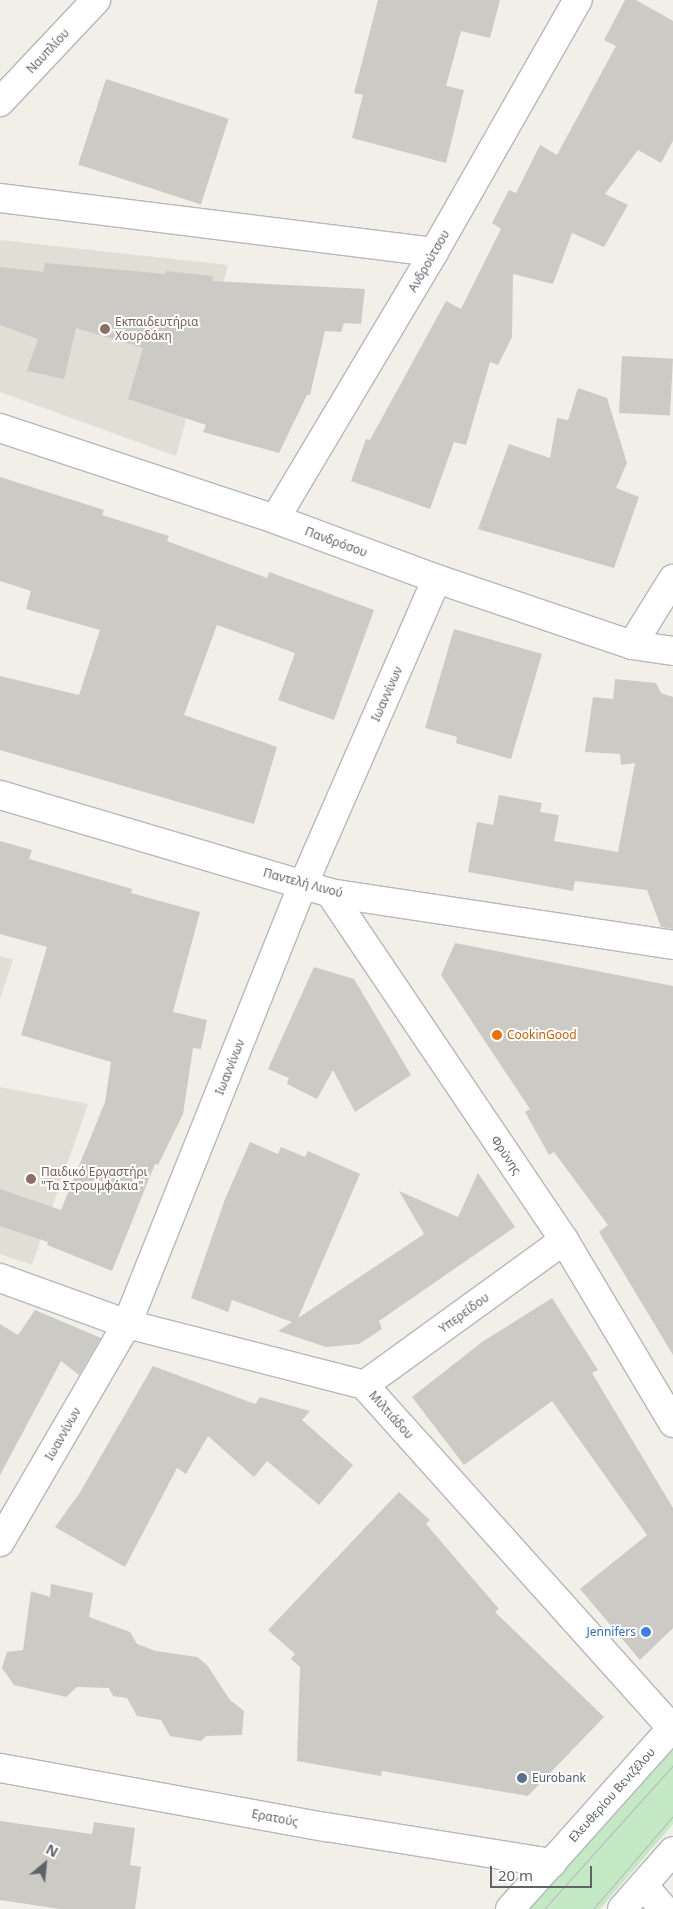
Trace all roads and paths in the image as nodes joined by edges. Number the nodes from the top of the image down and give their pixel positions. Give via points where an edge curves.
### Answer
1 (96, 0) edge
2 (578, 0) edge
3 (0, 102) edge
4 (0, 198) edge
5 (434, 252) junction
6 (0, 428) edge
7 (275, 519) junction
8 (673, 578) edge
9 (438, 580) junction
10 (632, 645) junction
11 (673, 651) edge
12 (0, 795) edge
13 (303, 885) junction
14 (330, 892) junction
15 (673, 944) edge
16 (564, 1240) junction
17 (0, 1278) edge
18 (127, 1324) junction
19 (364, 1385) junction
20 (673, 1423) edge
21 (0, 1542) edge
22 (672, 1728) edge
23 (0, 1768) edge
24 (673, 1851) edge
25 (552, 1863) junction
26 (643, 1885) junction
27 (510, 1909) edge
28 (622, 1909) edge
29 (664, 1909) edge

1 - 3 street, Ναυπλίου
2 - 5 street, Ανδρούτσου
4 - 5 street
5 - 7 street, Ανδρούτσου
6 - 7 street, Πανδρόσου
7 - 9 street, Πανδρόσου
8 - 10 street
9 - 10 street, Πανδρόσου
9 - 13 street, Ιωαννίνων
10 - 11 street, Πανδρόσου
12 - 13 street, Παντελή Λινού
13 - 14 street, Παντελή Λινού
13 - 18 street, Ιωαννίνων
14 - 15 street, Παντελή Λινού
14 - 16 street, Φρύνης
16 - 19 street, Υπερείδου
16 - 20 street, Φρύνης
17 - 18 street, Μιλτιάδου
18 - 19 street, Μιλτιάδου
18 - 21 street, Ιωαννίνων
19 - 22 street, Μιλτιάδου
22 - 25 street, Ελευθερίου Βενιζέλου
23 - 25 street, Ερατούς via 326,1827
24 - 26 street
25 - 27 street, Ελευθερίου Βενιζέλου
26 - 28 street
26 - 29 street

